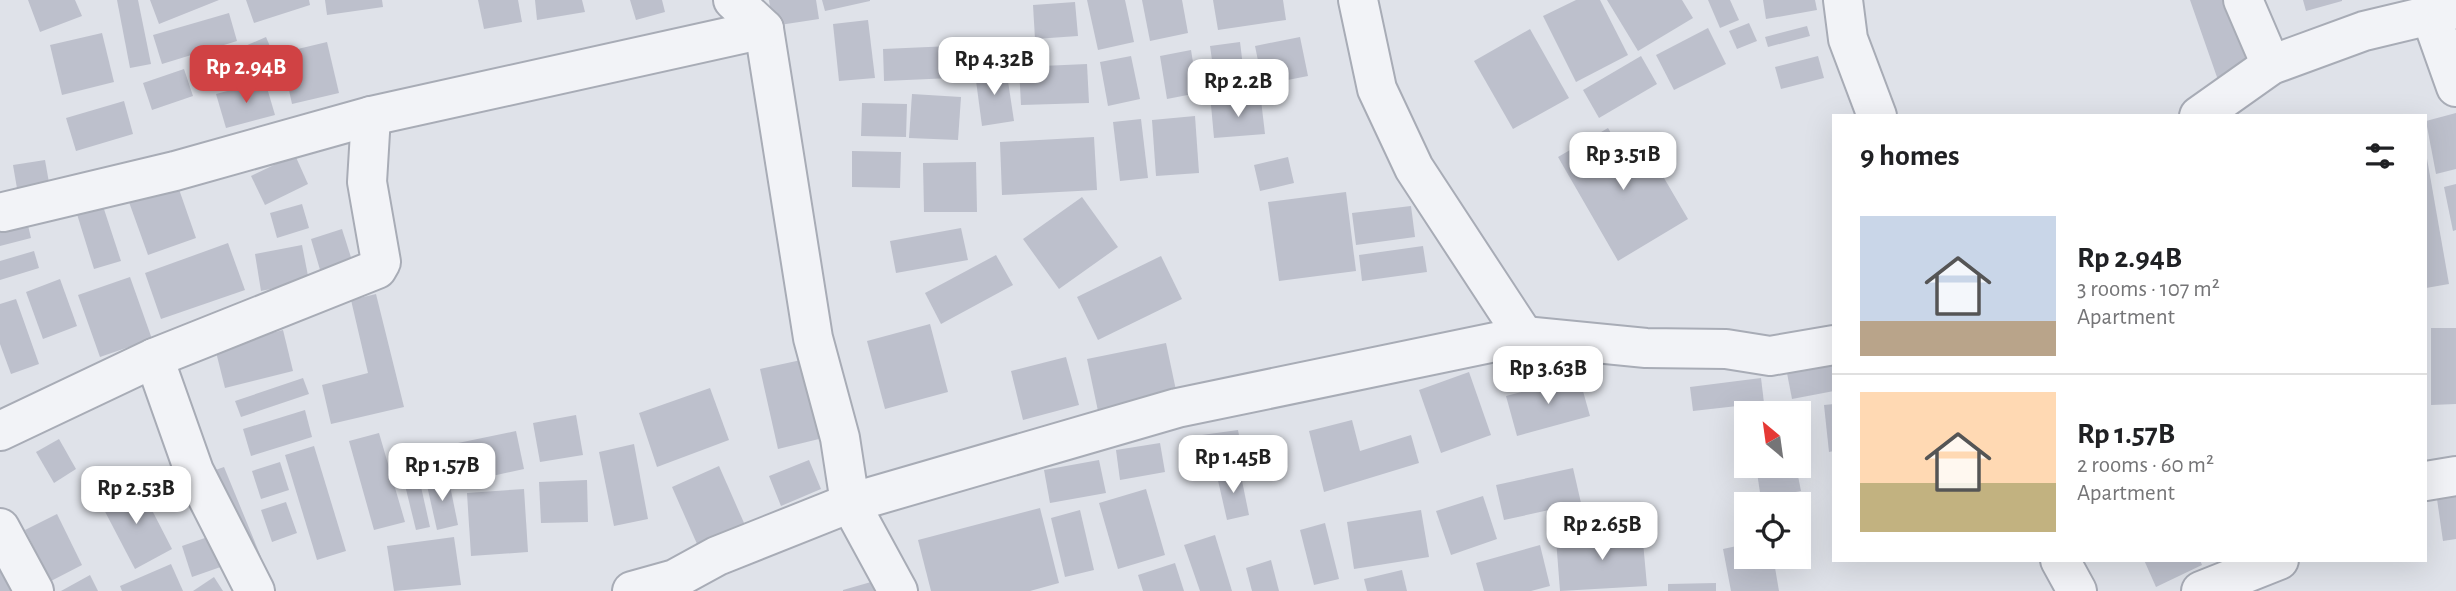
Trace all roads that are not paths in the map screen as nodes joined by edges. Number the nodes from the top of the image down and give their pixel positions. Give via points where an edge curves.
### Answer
1 (733, 0) edge
2 (1358, 0) edge
3 (1843, 0) edge
4 (2243, 0) edge
5 (2446, 8) edge
6 (764, 29) junction
7 (2271, 65) junction
8 (2456, 88) edge
9 (1876, 114) edge
10 (2202, 114) edge
11 (371, 116) junction
12 (3, 212) dead end
13 (1524, 336) junction
14 (1832, 345) edge
15 (154, 358) junction
16 (0, 431) edge
17 (2456, 476) edge
18 (2427, 481) edge
19 (850, 503) junction
20 (0, 528) edge
21 (2061, 562) edge
22 (2274, 562) edge
23 (649, 588) edge
24 (34, 591) edge
25 (255, 591) edge
26 (898, 591) edge
27 (2077, 591) edge
28 (2201, 591) edge

1 - 6 street
2 - 13 street via 1377,89 1414,168
3 - 9 street via 1848,39
4 - 7 street
5 - 7 street via 2364,31
5 - 8 street
6 - 11 street
6 - 19 street via 813,338 840,438
7 - 10 street
11 - 12 street via 175,171
11 - 15 street via 367,182 381,262 377,269
13 - 14 street via 1770,356
13 - 19 street via 1177,408
15 - 16 street
15 - 25 street via 194,471
17 - 18 street
19 - 23 street
19 - 26 street
20 - 24 street
21 - 27 street
22 - 28 street

